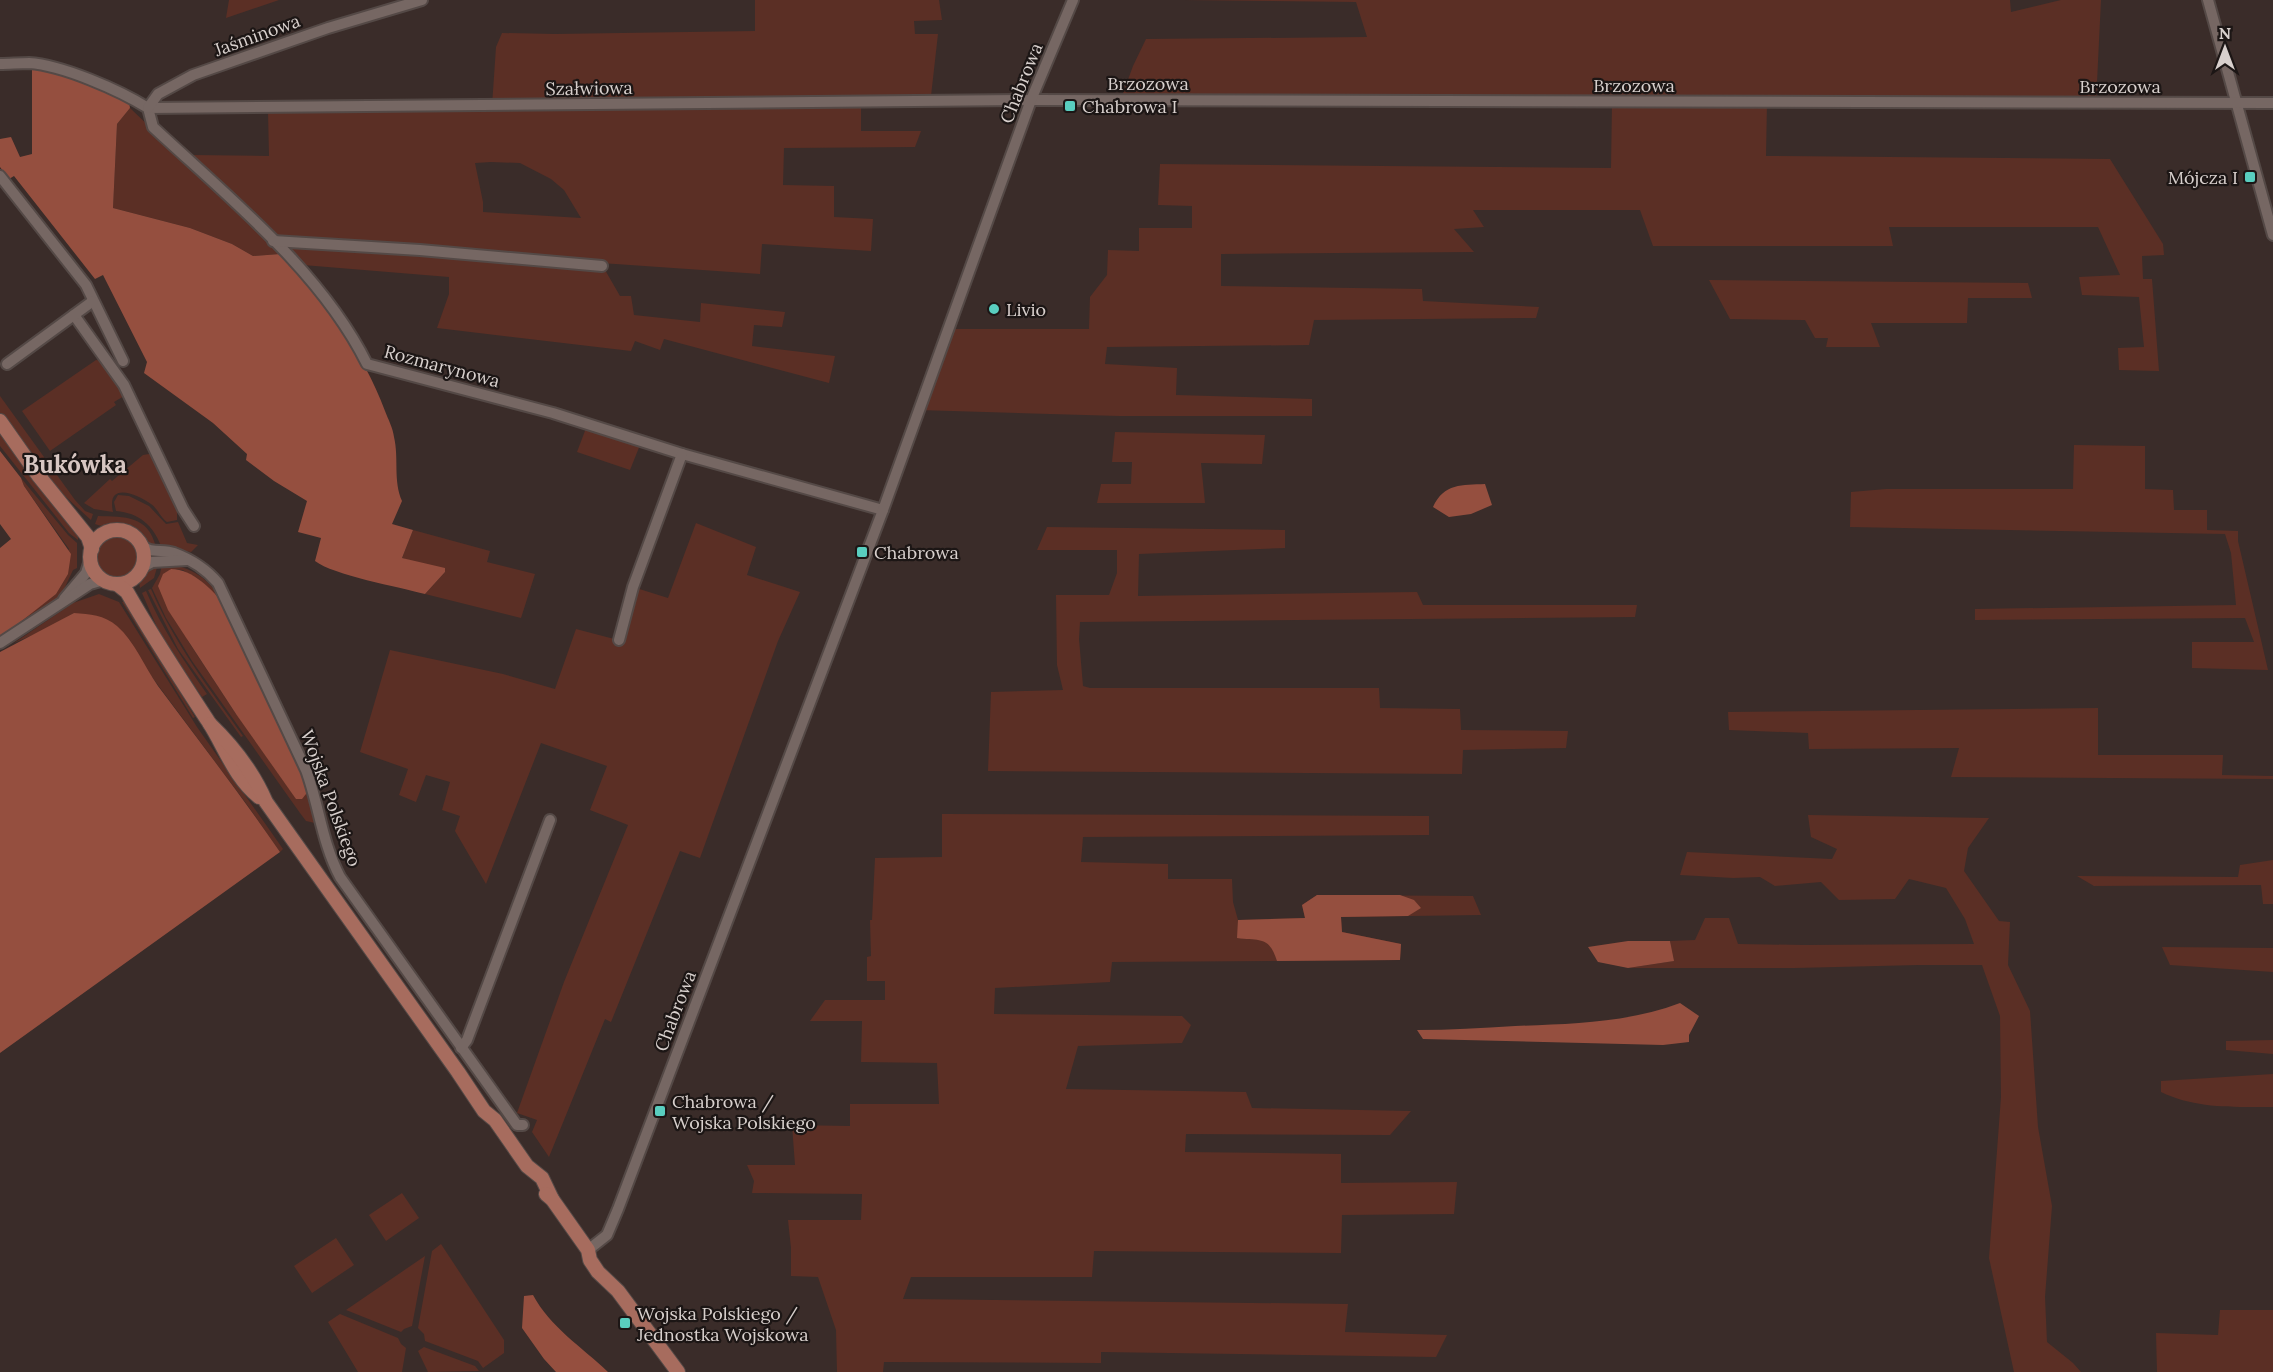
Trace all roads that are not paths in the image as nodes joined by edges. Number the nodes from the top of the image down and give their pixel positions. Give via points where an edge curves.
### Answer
1 (422, 0) edge
2 (1073, 0) edge
3 (2208, 0) edge
4 (0, 64) edge
5 (1031, 100) junction
6 (2236, 103) junction
7 (2273, 103) edge
8 (148, 108) junction
9 (0, 177) edge
10 (4, 190) edge
11 (2273, 235) edge
12 (273, 241) junction
13 (602, 266) dead end
14 (93, 301) junction
15 (74, 315) junction
16 (123, 361) dead end
17 (7, 364) dead end
18 (0, 421) edge
19 (682, 454) junction
20 (65, 506) junction
21 (883, 510) junction
22 (194, 526) dead end
23 (112, 531) junction
24 (141, 545) junction
25 (91, 555) junction
26 (187, 560) junction
27 (139, 571) junction
28 (110, 582) junction
29 (62, 602) junction
30 (151, 631) junction
31 (619, 640) dead end
32 (0, 643) edge
33 (550, 820) dead end
34 (460, 1048) junction
35 (523, 1125) dead end
36 (588, 1250) junction
37 (678, 1372) edge

1 - 8 street, Jaśminowa via 193,75 158,94
2 - 5 street, Chabrowa
3 - 6 street
4 - 8 street via 34,64 85,78
5 - 6 street, Brzozowa
5 - 8 street, Szałwiowa
5 - 21 street, Chabrowa
6 - 7 street, Brzozowa
6 - 11 street
8 - 12 street, Rozmarynowa via 153,127
9 - 10 street
10 - 14 street via 86,285
12 - 13 street
12 - 19 street, Rozmarynowa via 313,284 367,364 552,413
14 - 15 street
14 - 16 street
15 - 17 street
15 - 22 street via 124,385
18 - 20 main road
19 - 21 street, Rozmarynowa
19 - 31 street via 633,587
20 - 23 main road via 96,529
20 - 25 main road via 90,540
21 - 36 street, Chabrowa via 618,1209 607,1234
23 - 24 main road via 128,533
23 - 25 main road via 98,538
24 - 26 street, Wojska Polskiego
24 - 27 main road
25 - 28 main road via 96,573
25 - 29 street via 86,573
26 - 27 street via 152,562
26 - 34 street, Wojska Polskiego via 212,577 226,598 306,770 324,839 340,877
27 - 28 main road via 128,581
27 - 30 main road, Wojska Polskiego via 135,583
28 - 29 street via 97,580
28 - 30 main road, Wojska Polskiego via 124,588
29 - 32 street
30 - 36 main road, Wojska Polskiego via 210,724 234,750 266,802 483,1111 495,1120 538,1186 552,1199
33 - 34 street via 467,1040
34 - 35 street, Wojska Polskiego via 517,1125
36 - 37 main road, Wojska Polskiego via 601,1275 618,1291

